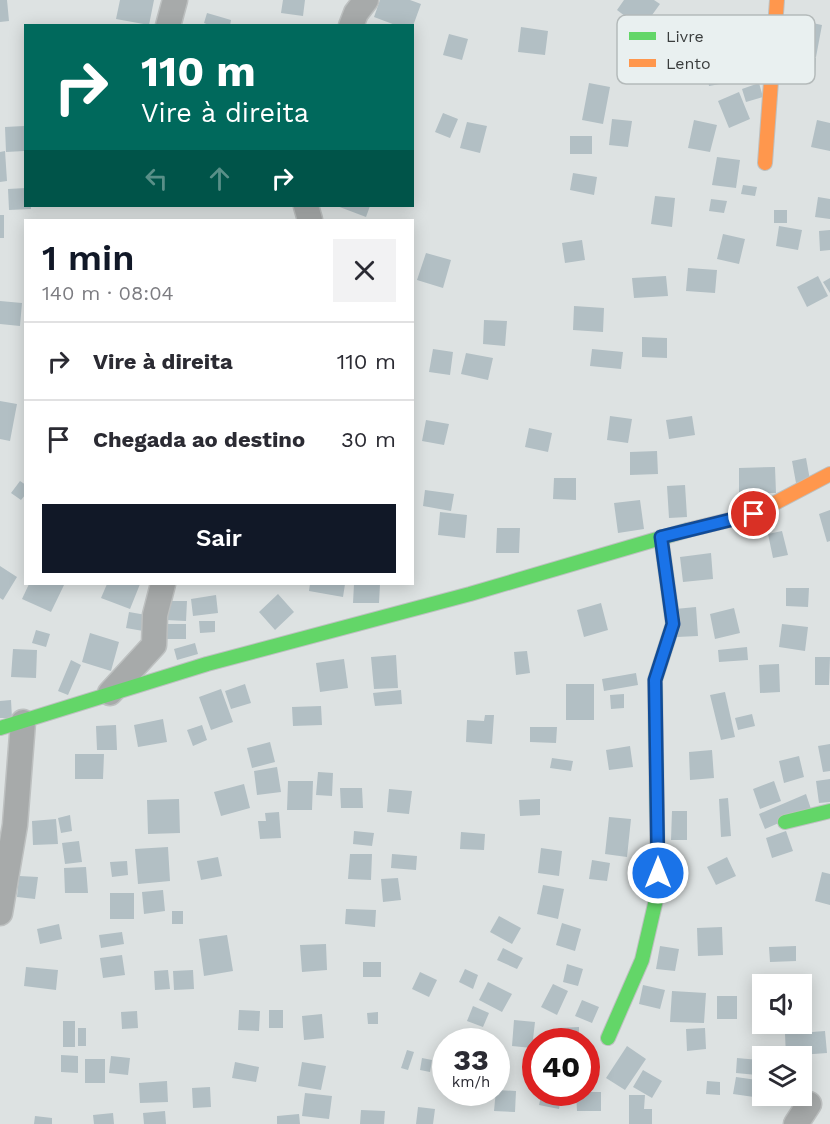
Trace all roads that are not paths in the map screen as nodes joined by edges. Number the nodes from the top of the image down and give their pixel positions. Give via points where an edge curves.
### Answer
1 (175, 0) edge
2 (366, 0) edge
3 (777, 0) edge
4 (776, 15) edge
5 (169, 24) edge
6 (352, 24) edge
7 (771, 84) edge
8 (765, 163) dead end
9 (830, 474) edge
10 (661, 537) junction
11 (163, 585) edge
12 (110, 693) junction
13 (23, 722) junction
14 (0, 728) edge
15 (830, 811) edge
16 (785, 822) dead end
17 (0, 913) edge
18 (608, 1038) dead end
19 (808, 1106) edge
20 (796, 1124) edge

1 - 5 street
2 - 6 street
3 - 4 street
7 - 8 street
9 - 10 street via 754,514
10 - 12 street
10 - 18 street via 673,624 655,680 658,891 642,960
11 - 12 street via 155,615 154,645
12 - 13 street
13 - 14 street
13 - 17 street via 15,825
15 - 16 street
19 - 20 street

